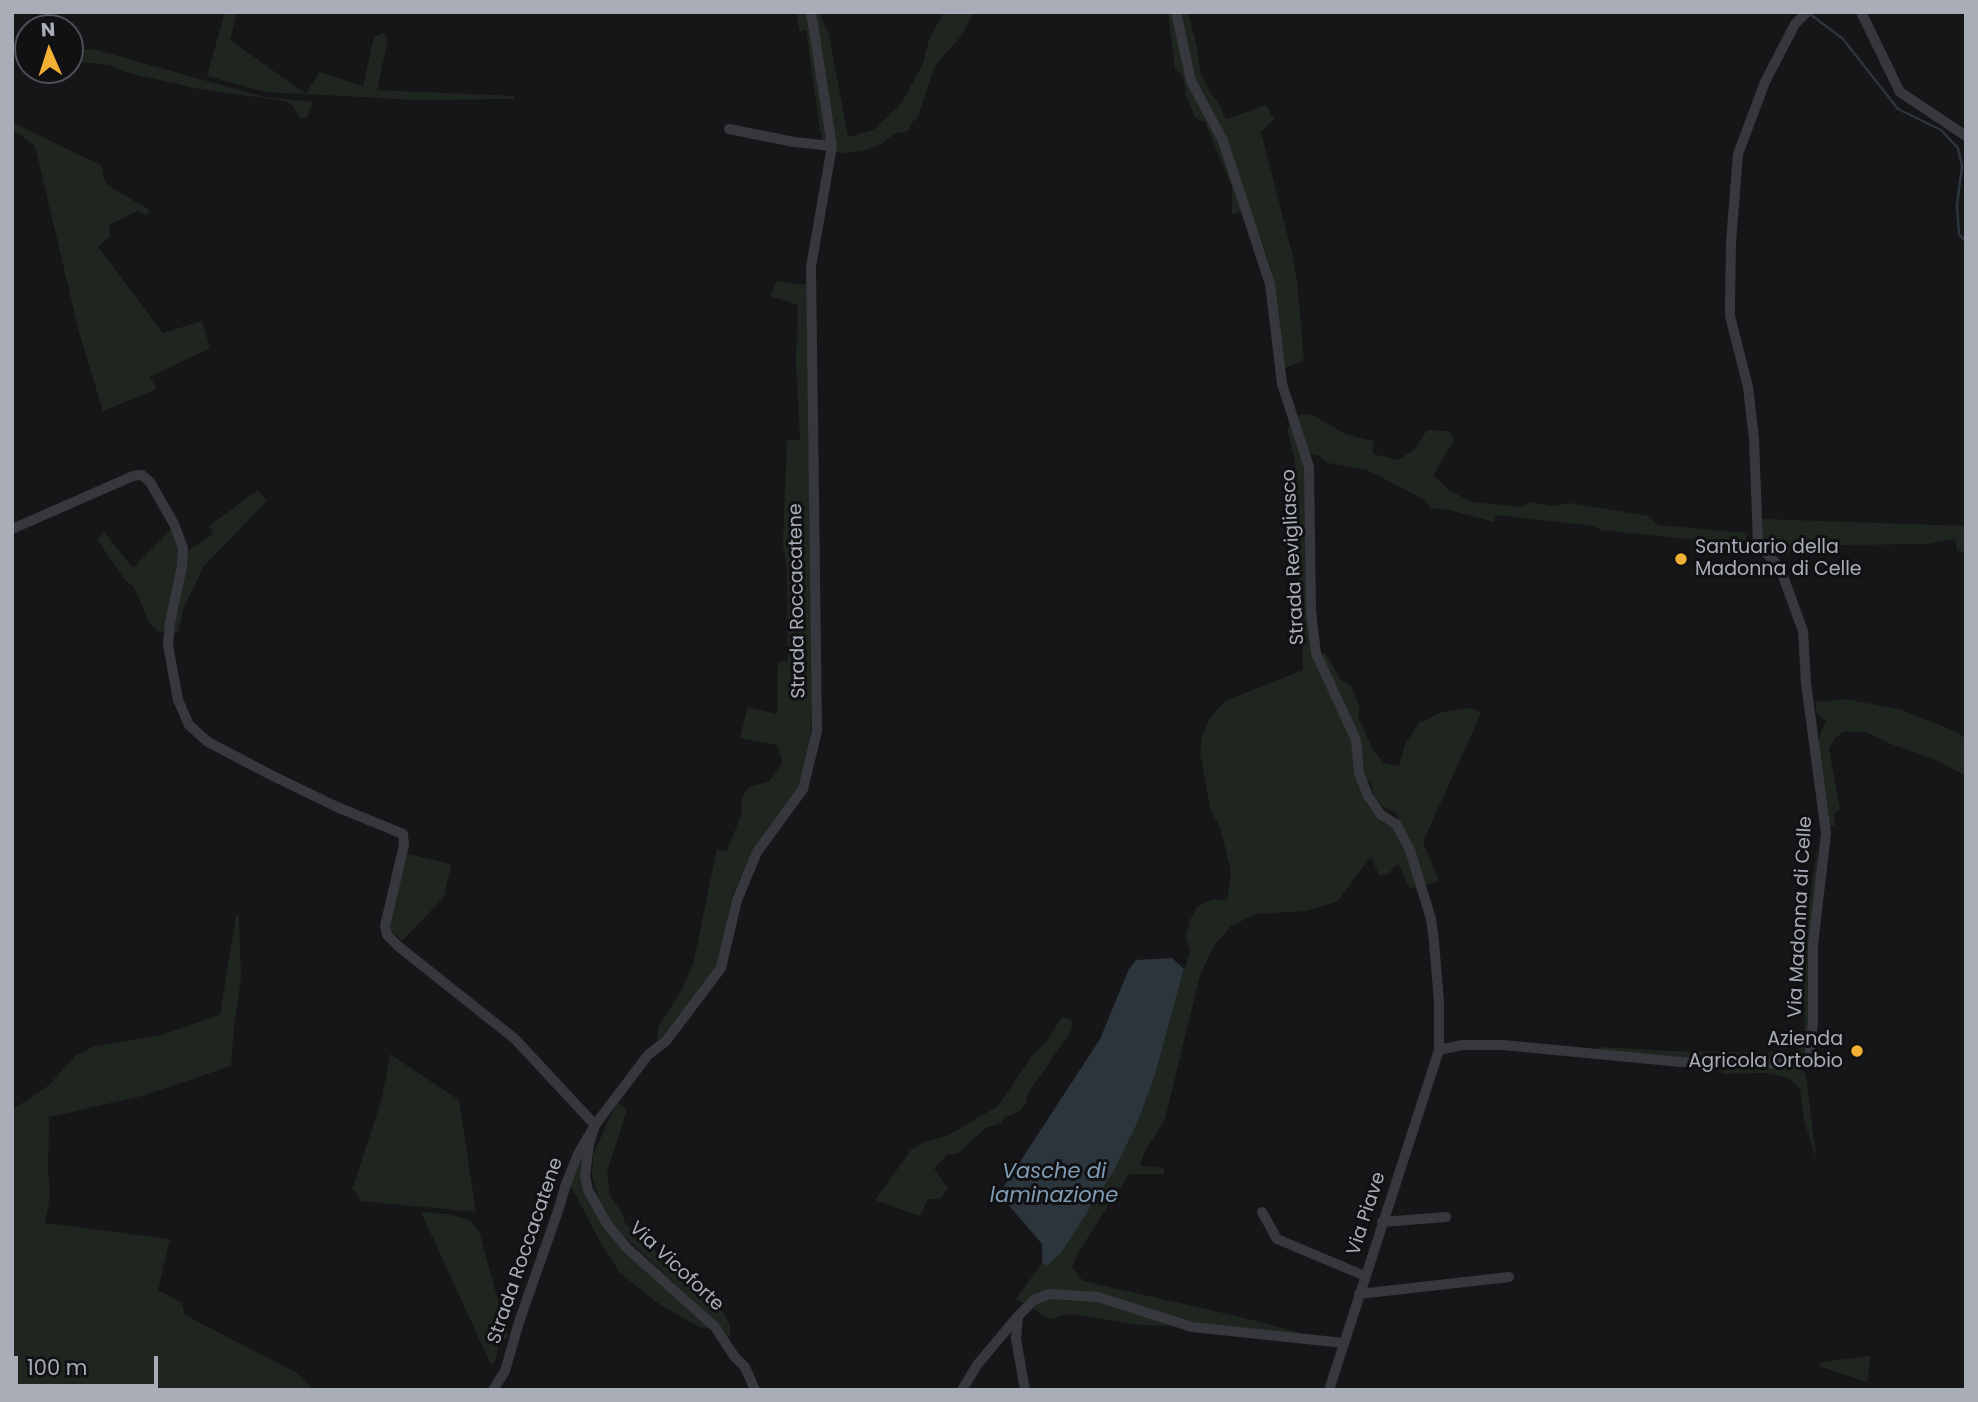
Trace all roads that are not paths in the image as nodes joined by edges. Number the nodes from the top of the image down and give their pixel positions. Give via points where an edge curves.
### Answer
1 (811, 12) edge
2 (1176, 12) edge
3 (1861, 12) edge
4 (1805, 14) edge
5 (729, 129) dead end
6 (1966, 136) edge
7 (832, 146) junction
8 (12, 529) edge
9 (1439, 1050) junction
10 (596, 1125) junction
11 (1262, 1212) dead end
12 (1446, 1217) dead end
13 (1382, 1222) junction
14 (1365, 1276) junction
15 (1509, 1277) dead end
16 (1359, 1294) junction
17 (1018, 1316) junction
18 (1344, 1343) junction
19 (493, 1390) edge
20 (755, 1390) edge
21 (962, 1390) edge
22 (1025, 1390) edge
23 (1329, 1390) edge

1 - 7 street, Strada Roccacatene
2 - 9 street, Strada Revigliasco via 1191,81 1223,141 1270,284 1282,384 1309,467 1316,653 1356,740 1359,773 1368,796 1381,815 1396,824 1410,850 1431,919
3 - 6 street via 1900,92
4 - 9 street, Via Madonna di Celle via 1795,24 1765,82 1738,154 1730,316 1748,387 1758,544 1780,568 1803,631 1826,832 1813,945 1809,1057 1804,1064 1681,1062 1503,1045
5 - 7 street
7 - 10 street, Strada Roccacatene via 811,267 817,731 803,789 757,852 737,900 721,968
8 - 10 street via 133,476 142,475 150,482 183,548 168,645 181,710 192,729 208,743 299,789 403,834 387,934 515,1039
9 - 13 street, Via Piave
10 - 19 street, Strada Roccacatene via 566,1184 505,1371
10 - 20 street, Via Vicoforte via 585,1177 607,1224 627,1248 715,1327 745,1367
11 - 14 street via 1277,1239
12 - 13 street
13 - 14 street, Via Piave
14 - 16 street, Via Piave
15 - 16 street
16 - 18 street, Via Piave
17 - 18 street via 1034,1300 1070,1294 1098,1297 1192,1327
17 - 21 street via 976,1365
17 - 22 street via 1016,1339
18 - 23 street, Via Piave

